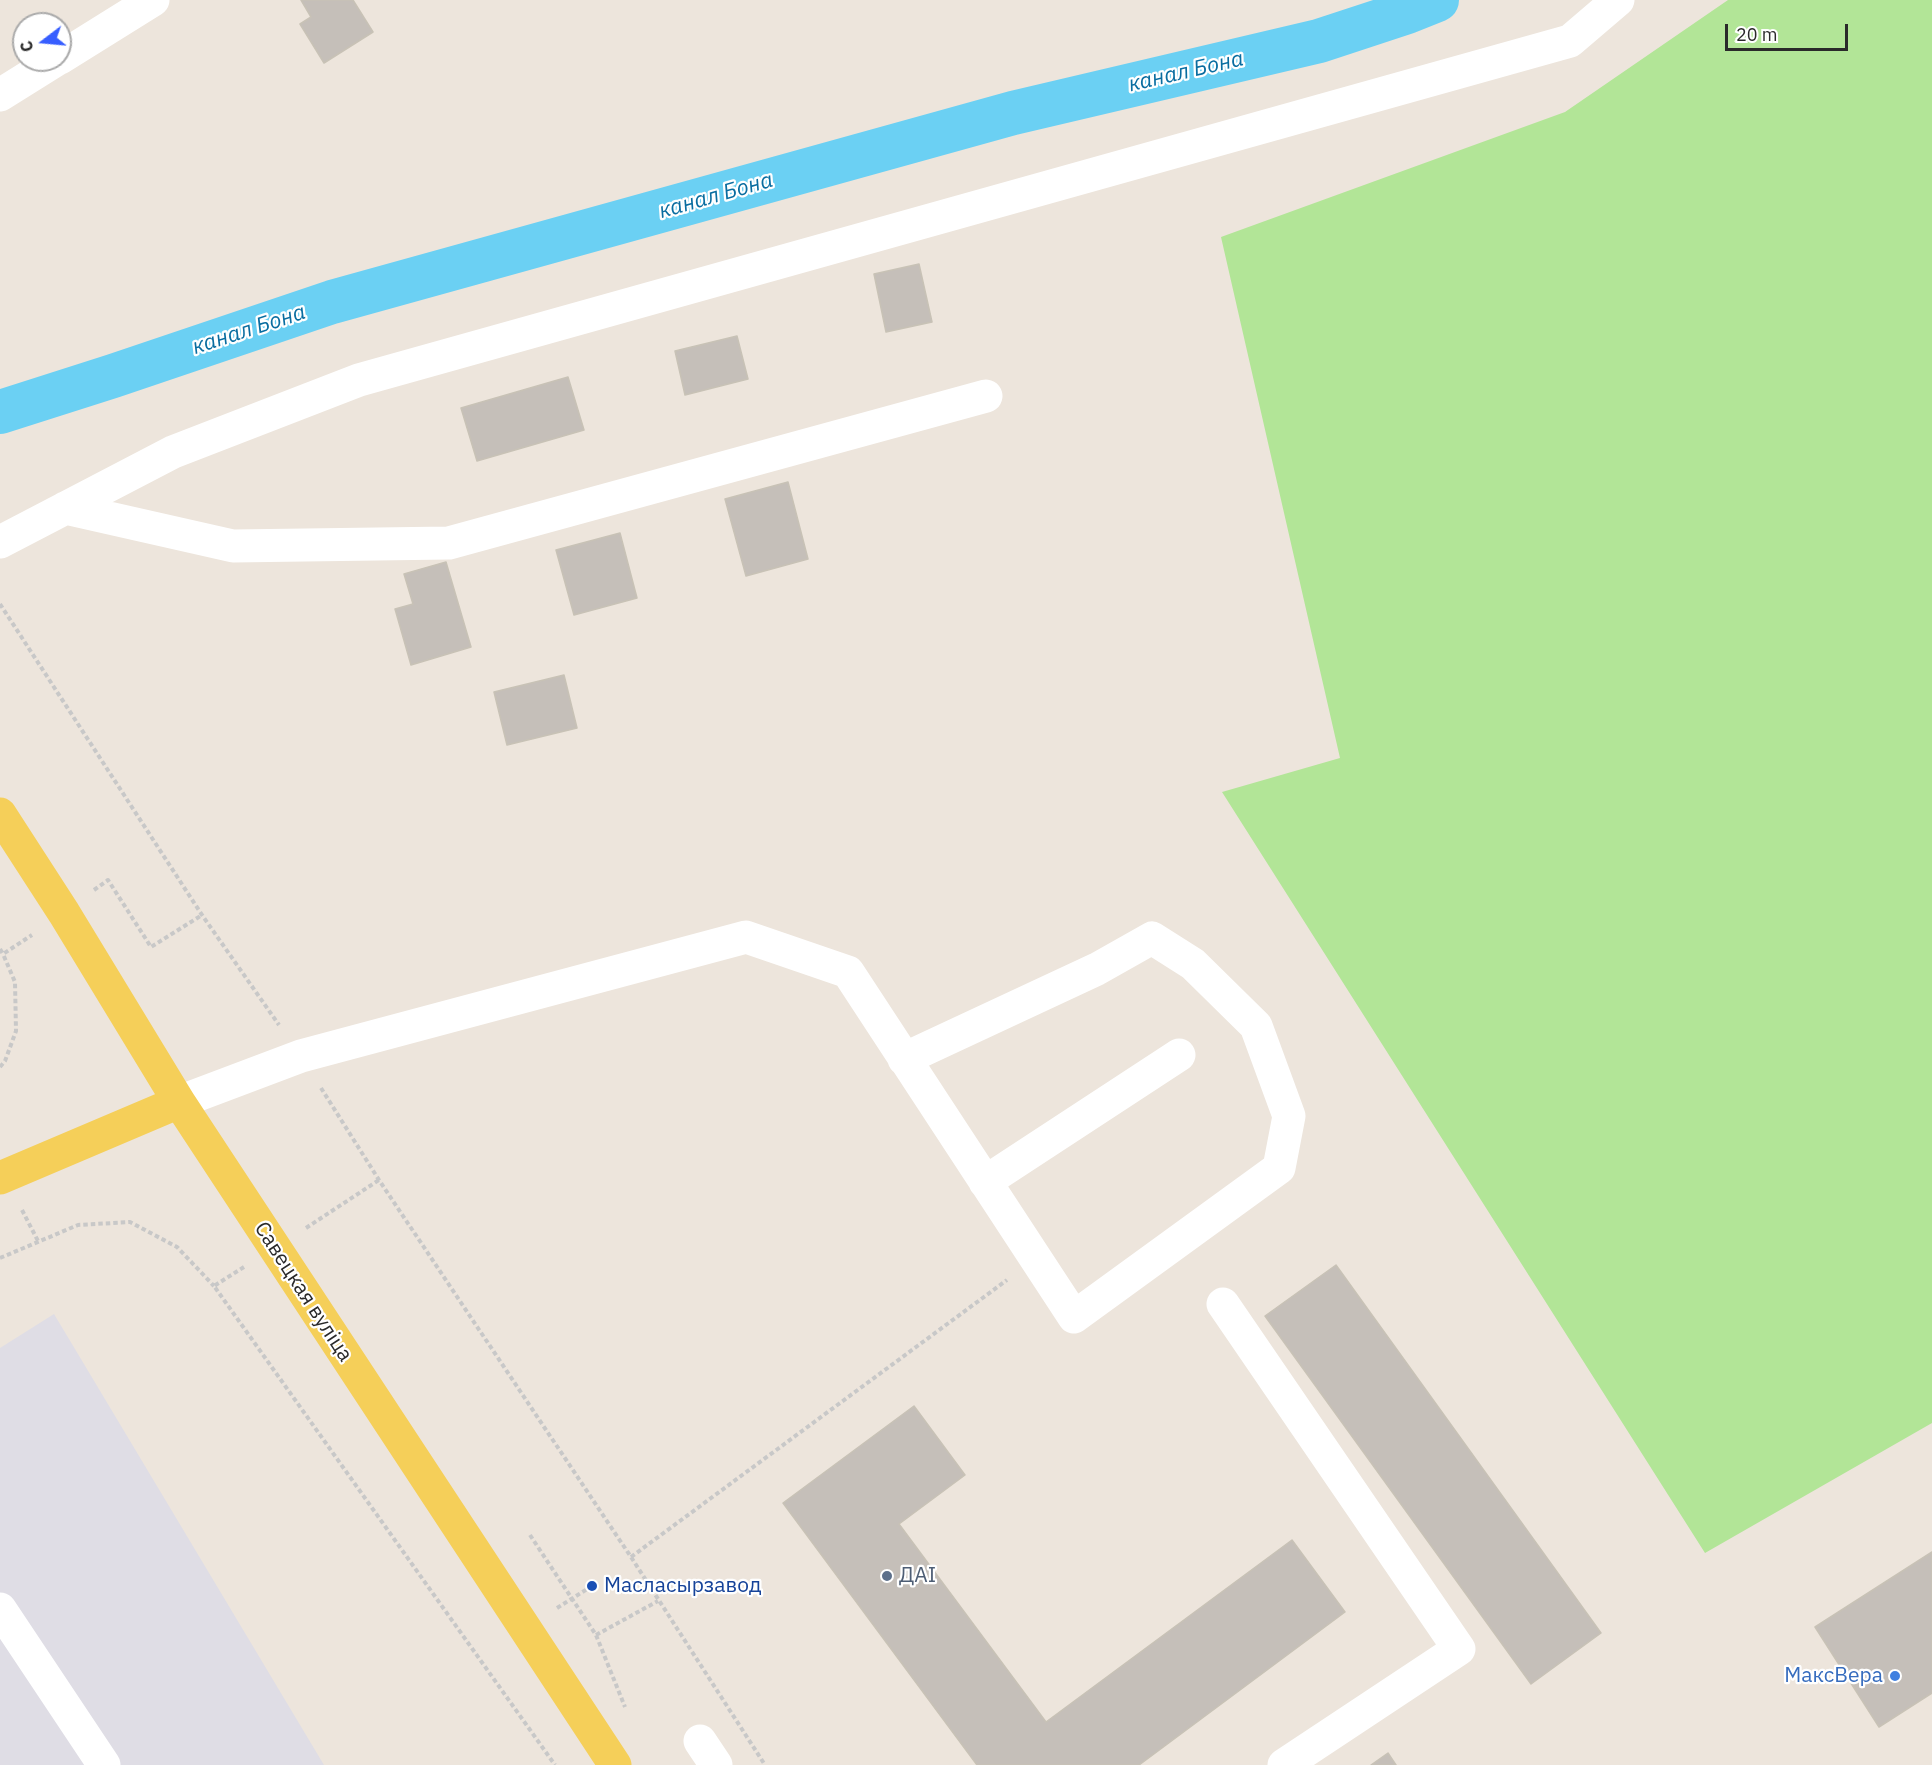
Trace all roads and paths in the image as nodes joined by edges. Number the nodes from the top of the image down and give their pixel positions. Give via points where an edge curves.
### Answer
1 (153, 0) edge
2 (1618, 0) edge
3 (72, 50) edge
4 (37, 72) edge
5 (0, 95) edge
6 (987, 396) dead end
7 (65, 508) junction
8 (0, 542) edge
9 (0, 604) edge
10 (0, 814) edge
11 (3, 954) dead end
12 (1179, 1054) dead end
13 (301, 1056) junction
14 (904, 1059) junction
15 (0, 1067) edge
16 (179, 1102) junction
17 (0, 1178) edge
18 (985, 1182) junction
19 (0, 1258) edge
20 (1036, 1259) junction
21 (214, 1286) dead end
22 (1223, 1304) dead end
23 (530, 1535) dead end
24 (630, 1557) junction
25 (658, 1601) junction
26 (0, 1609) edge
27 (596, 1635) junction
28 (627, 1710) dead end
29 (104, 1765) edge
30 (615, 1765) edge
31 (765, 1765) edge
32 (1284, 1765) edge

1 - 3 lane
2 - 7 lane via 1570,41 359,380 173,452
4 - 5 lane
6 - 7 lane via 449,543 232,546
7 - 8 lane
9 - 13 path via 202,915
10 - 16 main road, Савецкая вуліца
11 - 15 path via 15,982 16,1031
12 - 18 lane
13 - 14 lane via 746,938 848,972
13 - 16 lane
13 - 24 path
14 - 18 lane
14 - 20 lane via 1097,969 1152,938 1193,964 1256,1026 1289,1116 1279,1168 1074,1317
16 - 17 main road
16 - 30 main road, Савецкая вуліца
18 - 20 lane
19 - 21 path via 78,1225 130,1222 177,1247
20 - 24 path
22 - 32 lane via 1460,1648
23 - 27 path
24 - 25 path
25 - 27 path
25 - 31 path
26 - 29 lane
27 - 28 path

